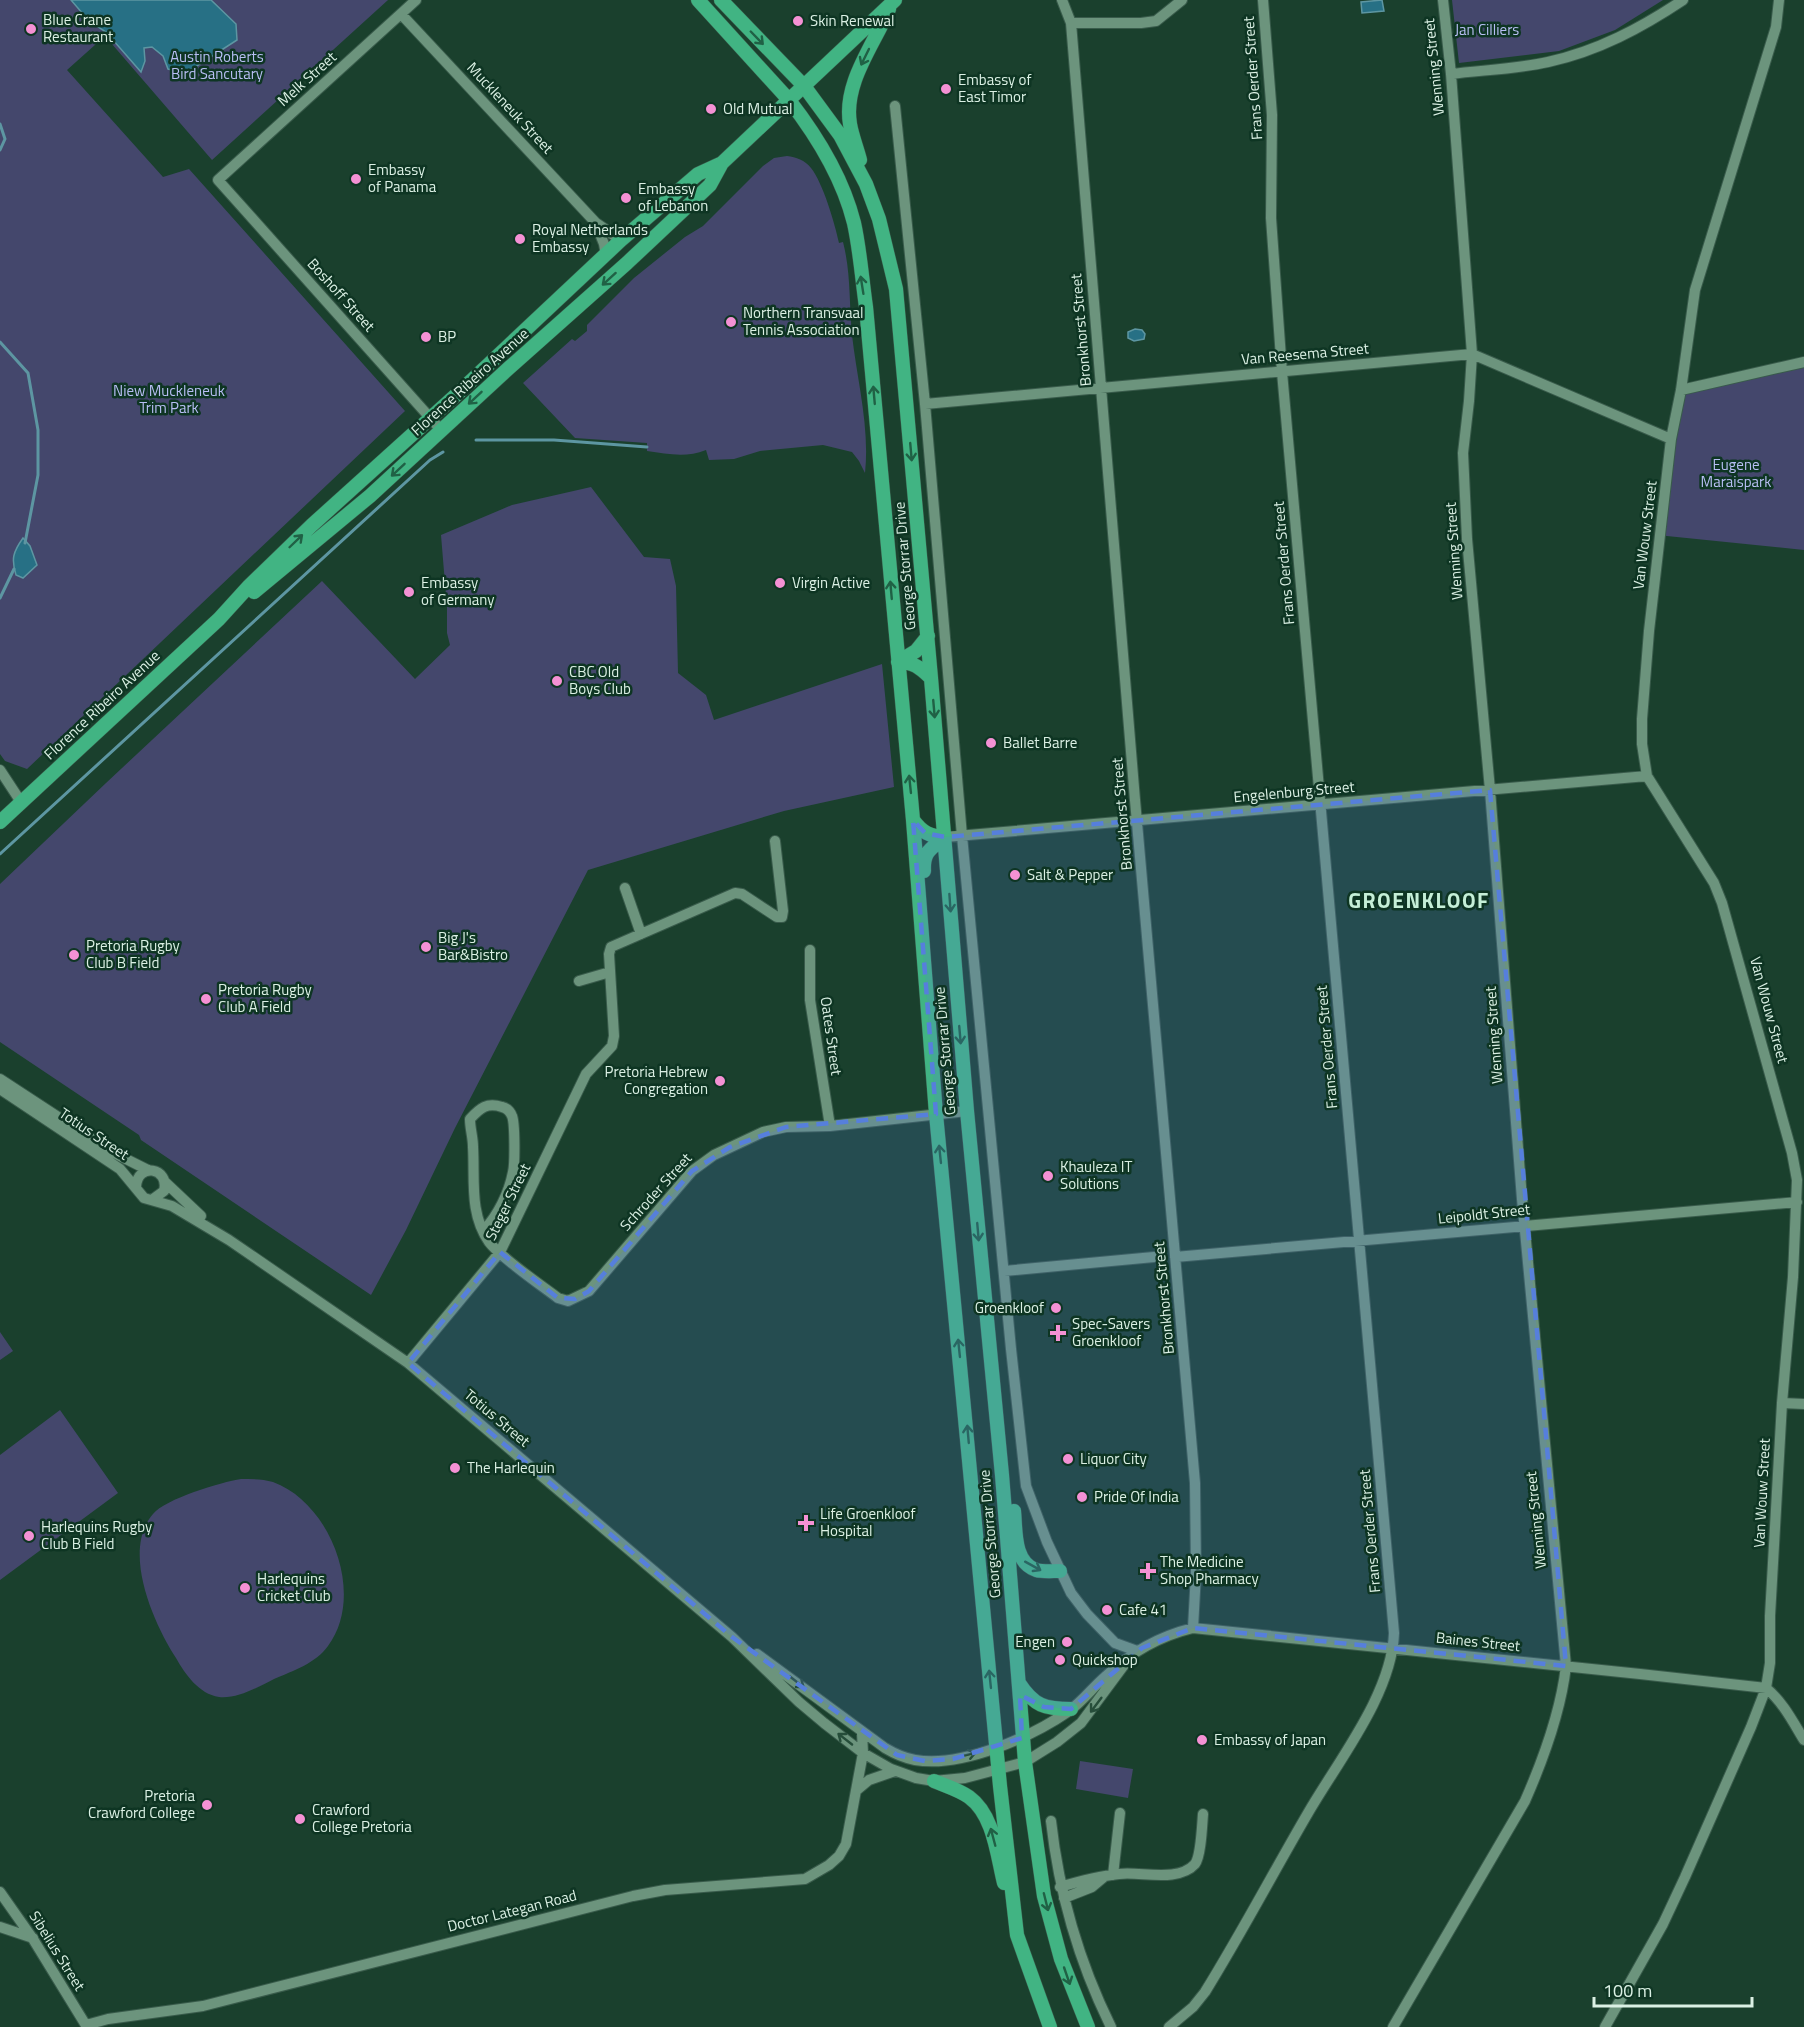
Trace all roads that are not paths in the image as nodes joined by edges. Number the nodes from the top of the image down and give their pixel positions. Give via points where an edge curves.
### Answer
1 (416, 0) edge
2 (698, 0) edge
3 (721, 0) edge
4 (1062, 0) edge
5 (1182, 0) edge
6 (1263, 0) edge
7 (1443, 0) edge
8 (1683, 0) edge
9 (1779, 0) edge
10 (893, 2) edge
11 (401, 14) junction
12 (1071, 23) junction
13 (1451, 74) junction
14 (804, 86) junction
15 (789, 100) junction
16 (896, 106) dead end
17 (722, 163) junction
18 (218, 180) joint
19 (866, 184) junction
20 (596, 224) junction
21 (621, 240) junction
22 (606, 255) junction
23 (549, 333) junction
24 (508, 346) junction
25 (1472, 354) junction
26 (1804, 362) edge
27 (1282, 372) junction
28 (1101, 388) junction
29 (1682, 390) junction
30 (925, 404) junction
31 (430, 418) junction
32 (441, 430) junction
33 (1671, 439) junction
34 (226, 613) junction
35 (928, 636) junction
36 (898, 662) junction
37 (931, 678) junction
38 (0, 770) edge
39 (1647, 776) junction
40 (1490, 790) junction
41 (21, 802) junction
42 (1321, 804) junction
43 (914, 820) junction
44 (1138, 821) junction
45 (0, 822) edge
46 (962, 836) junction
47 (945, 837) junction
48 (775, 841) dead end
49 (625, 888) dead end
50 (640, 934) junction
51 (810, 950) dead end
52 (924, 958) junction
53 (610, 972) junction
54 (579, 981) dead end
55 (0, 1079) edge
56 (0, 1089) edge
57 (966, 1111) junction
58 (936, 1114) junction
59 (830, 1126) junction
60 (148, 1170) junction
61 (165, 1182) junction
62 (136, 1187) junction
63 (153, 1199) junction
64 (1797, 1202) junction
65 (1525, 1225) junction
66 (484, 1230) junction
67 (229, 1240) junction
68 (1361, 1241) junction
69 (500, 1252) junction
70 (1154, 1257) dead end
71 (1175, 1257) junction
72 (1004, 1271) junction
73 (408, 1363) junction
74 (1782, 1403) junction
75 (1804, 1404) edge
76 (1002, 1475) junction
77 (1060, 1571) junction
78 (1193, 1628) junction
79 (732, 1637) junction
80 (1394, 1648) junction
81 (1134, 1654) junction
82 (1566, 1666) junction
83 (1019, 1683) junction
84 (1766, 1688) junction
85 (1071, 1709) junction
86 (862, 1733) junction
87 (1022, 1738) junction
88 (1804, 1740) edge
89 (885, 1748) junction
90 (997, 1748) junction
91 (863, 1753) junction
92 (1024, 1762) junction
93 (999, 1769) junction
94 (895, 1771) junction
95 (934, 1781) junction
96 (857, 1790) junction
97 (1120, 1813) dead end
98 (1203, 1814) dead end
99 (1051, 1821) dead end
100 (1109, 1876) junction
101 (0, 1892) edge
102 (1062, 1892) junction
103 (0, 1927) edge
104 (1017, 1935) junction
105 (33, 1938) junction
106 (87, 2026) edge
107 (1050, 2027) edge
108 (1088, 2027) edge
109 (1111, 2027) edge
110 (1169, 2027) edge
111 (1393, 2027) edge
112 (1605, 2027) edge

1 - 11 street, Melk Street
2 - 15 main road, George Storrar Drive
3 -> 14 main road, George Storrar Drive
4 - 12 street, Bronkhorst Street
5 - 12 street via 1156,21
6 - 27 street, Frans Oerder Street via 1272,115 1271,218
7 - 13 street, Wenning Street
8 - 13 street via 1604,45 1548,62
9 - 29 street, Van Wouw Street via 1776,27 1698,281
10 - 14 main road, Florence Ribeiro Avenue
10 -> 19 main road via 858,72 850,102 850,124
11 - 18 street, Melk Street
11 - 20 street, Muckleneuk Street
12 - 28 street, Bronkhorst Street
13 - 25 street, Wenning Street
14 - 15 main road, Florence Ribeiro Avenue
14 - 19 main road, George Storrar Drive via 840,135
15 - 17 main road, Florence Ribeiro Avenue
36 -> 15 main road, George Storrar Drive via 866,307 854,224 826,156
16 - 30 street
17 - 21 main road, Florence Ribeiro Avenue via 698,174
17 -> 23 main road, Florence Ribeiro Avenue via 710,185
18 - 31 street, Boshoff Street
19 -> 35 main road, George Storrar Drive via 886,241 896,289
20 - 21 street, Muckleneuk Street
20 - 22 street, Muckleneuk Street
21 - 22 main road, Florence Ribeiro Avenue
22 - 24 main road, Florence Ribeiro Avenue
23 - 24 main road via 539,332 519,347
23 -> 32 main road, Florence Ribeiro Avenue
24 - 31 main road, Florence Ribeiro Avenue
25 - 27 street, Van Reesema Street
25 - 33 street, Van Reesema Street
25 - 40 street, Wenning Street via 1462,462
26 - 29 street
27 - 28 street, Van Reesema Street
27 - 42 street, Frans Oerder Street
28 - 30 street, Van Reesema Street
28 - 44 street, Bronkhorst Street
29 - 33 street, Van Wouw Street
30 - 46 street
31 - 32 street, Boshoff Street
34 -> 31 main road, Florence Ribeiro Avenue via 312,525
32 -> 34 main road, Florence Ribeiro Avenue via 370,496
33 - 39 street, Van Wouw Street via 1642,719
34 - 41 main road, Florence Ribeiro Avenue
35 - 36 main road via 916,651
35 - 37 main road, George Storrar Drive
36 - 37 main road via 919,666
43 -> 36 main road, George Storrar Drive
37 -> 47 main road, George Storrar Drive
38 - 41 street
39 - 40 street, Engelenburg Street
39 - 64 street, Van Wouw Street via 1722,903 1792,1153
40 - 42 street, Engelenburg Street
40 - 65 street, Wenning Street
41 - 45 main road, Florence Ribeiro Avenue
42 - 44 street, Engelenburg Street
42 - 68 street, Frans Oerder Street
43 - 47 main road via 932,837
43 - 52 main road, George Storrar Drive
44 - 46 street, Engelenburg Street
44 - 71 street, Bronkhorst Street
46 - 47 street, Engelenburg Street
46 - 72 street
47 - 52 main road via 924,858 931,935
47 -> 57 main road, George Storrar Drive
48 - 50 street via 782,917 735,893
49 - 50 street
50 - 53 street, Steger Street via 611,947
51 - 59 street, Oates Street via 810,1000
52 - 58 main road, George Storrar Drive
53 - 54 street
53 - 69 street, Steger Street via 612,1046 590,1067
55 - 60 street, Totius Street
56 - 62 street, Totius Street via 112,1163
57 - 58 street, Schroder Street
57 -> 76 main road, George Storrar Drive
58 - 59 street, Schroder Street
90 -> 58 main road, George Storrar Drive
59 - 69 street, Schroder Street via 763,1132 704,1161 589,1291 575,1299 558,1298
60 - 61 street via 157,1172
60 - 62 street via 137,1178
61 - 63 street via 161,1195
61 - 67 street, Totius Street
62 - 63 street, Totius Street via 144,1198
63 - 67 street, Totius Street via 182,1211
64 - 65 street, Leipoldt Street
64 - 74 street, Van Wouw Street
65 - 68 street, Leipoldt Street
65 - 82 street, Wenning Street
66 - 66 street, Schroder Street via 495,1218 514,1170 512,1113 492,1104 482,1107 470,1119 475,1209
66 - 69 street, Schroder Street
67 - 73 street, Totius Street
68 - 71 street, Leipoldt Street
68 - 80 street, Frans Oerder Street
69 - 73 street, Steger Street
70 - 72 street
71 - 78 street, Bronkhorst Street via 1195,1483
72 - 77 street via 1026,1486
73 - 79 street, Totius Street
74 - 75 street
74 - 84 street, Van Wouw Street
76 -> 77 main road via 1012,1495 1023,1560 1035,1570
76 - 83 main road, George Storrar Drive
77 - 81 street via 1077,1601 1108,1636
78 - 80 street, Baines Street
78 - 81 street, Baines Street via 1164,1636
79 -> 86 street, Totius Street
91 -> 79 street, Totius Street via 799,1702
80 - 82 street, Baines Street
80 - 110 street, Frans Oerder Street via 1381,1686 1350,1745 1213,1978 1198,2002
81 - 85 street, Baines Street
81 -> 92 street, Baines Street via 1081,1723
82 - 84 street, Baines Street
82 - 111 street, Wenning Street via 1550,1734 1525,1801
83 - 85 main road via 1034,1702
83 - 87 main road, George Storrar Drive
84 - 88 street
84 - 112 street, Van Wouw Street via 1676,1896
85 - 87 street, Baines Street
86 - 89 street, Totius Street
86 - 91 street, Doctor Lategan Road
87 - 90 street, Totius Street
87 - 92 main road, George Storrar Drive
89 -> 90 street, Totius Street via 925,1761 953,1759
89 - 91 street
90 - 93 main road, George Storrar Drive
91 - 94 street, Totius Street
91 - 96 street, Doctor Lategan Road
92 - 93 street, Totius Street
92 -> 108 main road, George Storrar Drive via 1044,1896 1061,1959
93 - 95 street, Totius Street
93 - 104 main road, George Storrar Drive
94 - 95 street, Totius Street
94 - 96 street via 869,1780
104 -> 95 main road via 987,1821 968,1796
96 - 106 street, Doctor Lategan Road via 842,1851 824,1869 805,1879 633,1896 203,2006 108,2019
97 - 100 street
98 - 100 street via 1198,1859 1193,1866 1165,1875
99 - 102 street
100 - 102 street via 1090,1878
101 - 105 street, Sibelius Street
102 - 109 street via 1090,1980
103 - 105 street
104 - 107 main road, George Storrar Drive
105 - 106 street, Sibelius Street

